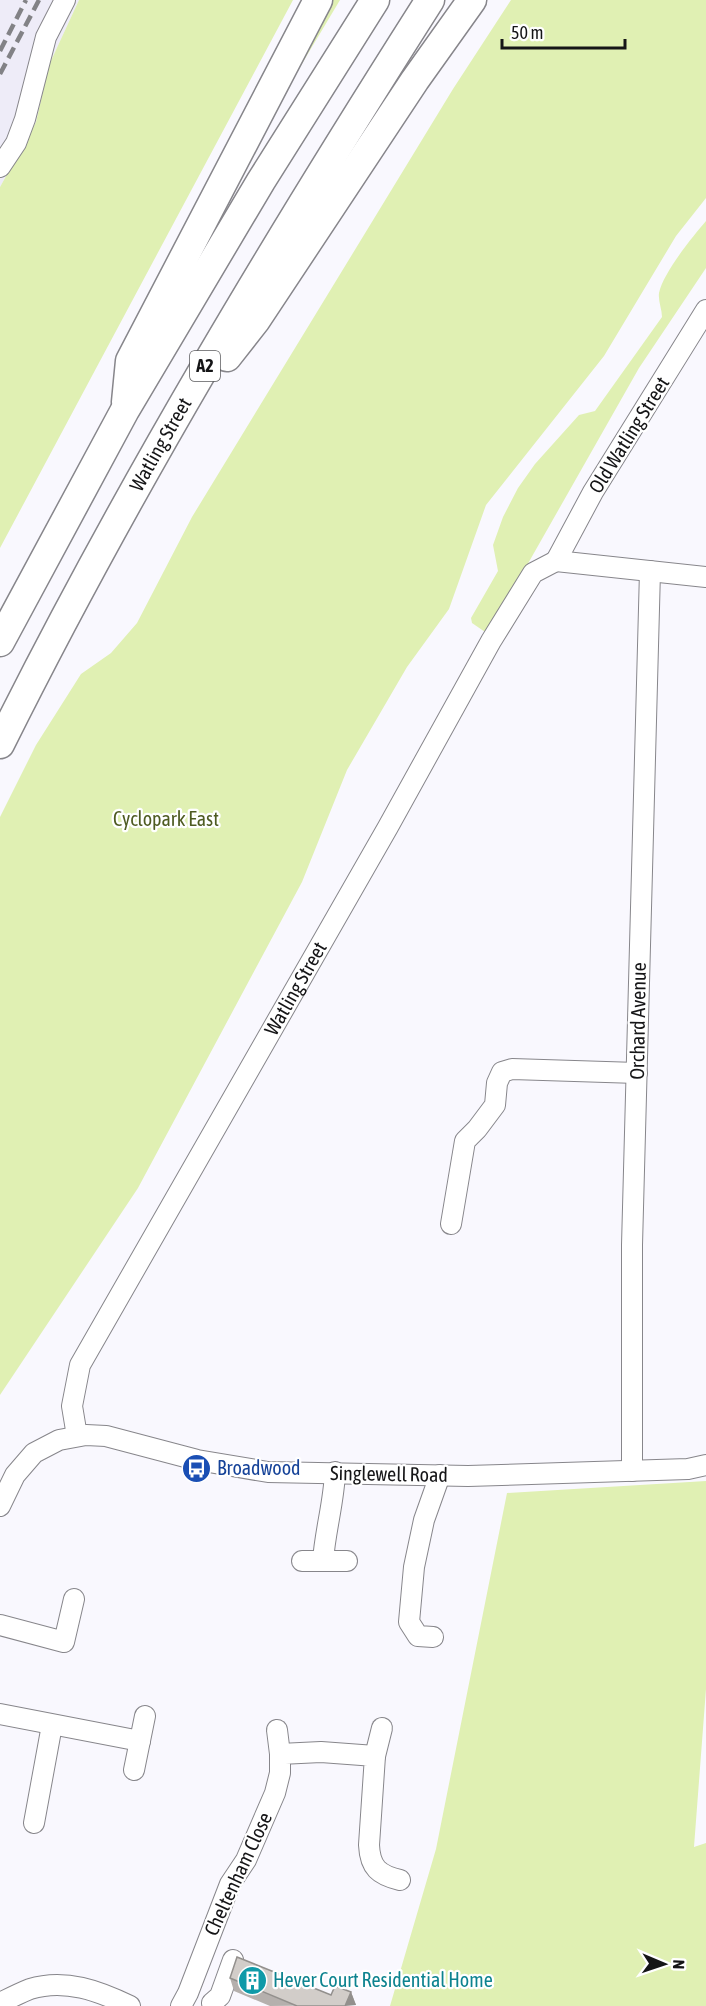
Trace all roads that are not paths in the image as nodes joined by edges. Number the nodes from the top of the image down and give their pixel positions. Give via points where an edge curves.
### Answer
1 (65, 0) edge
2 (318, 0) edge
3 (375, 0) edge
4 (430, 0) edge
5 (472, 0) edge
6 (0, 167) edge
7 (706, 310) edge
8 (125, 410) junction
9 (162, 440) junction
10 (556, 561) junction
11 (650, 571) junction
12 (706, 577) edge
13 (0, 642) edge
14 (0, 744) edge
15 (637, 1073) junction
16 (452, 1224) dead end
17 (76, 1436) junction
18 (706, 1465) edge
19 (632, 1471) junction
20 (335, 1472) junction
21 (441, 1475) junction
22 (0, 1506) edge
23 (302, 1561) dead end
24 (323, 1561) junction
25 (347, 1561) dead end
26 (74, 1599) dead end
27 (0, 1625) edge
28 (433, 1637) dead end
29 (0, 1714) edge
30 (145, 1716) dead end
31 (52, 1725) junction
32 (382, 1728) dead end
33 (277, 1730) dead end
34 (140, 1741) junction
35 (280, 1754) junction
36 (375, 1756) junction
37 (135, 1770) dead end
38 (34, 1823) dead end
39 (400, 1880) dead end
40 (233, 1960) edge
41 (184, 2000) edge
42 (0, 2003) edge
43 (212, 2005) edge
44 (130, 2006) edge

1 - 6 street via 46,37 16,143
2 - 8 highway via 130,362
3 - 8 highway, A2 via 261,181
4 - 9 highway, Watling Street / A2 via 261,271
5 - 9 highway via 256,320
7 - 10 street, Old Watling Street via 593,492
8 - 13 highway, A2
9 - 14 highway, Watling Street / A2
10 - 11 street
10 - 17 street, Watling Street via 533,573 491,641 80,1365 72,1406
11 - 12 street
11 - 15 street, Orchard Avenue
15 - 16 street via 512,1069 501,1072 495,1105 465,1141
15 - 19 street, Orchard Avenue
17 - 20 street, Singlewell Road via 104,1436 253,1470
17 - 22 street, Singlewell Road via 50,1444 30,1456 13,1478
18 - 19 street, Singlewell Road
19 - 21 street, Singlewell Road
20 - 21 street, Singlewell Road
20 - 24 street
21 - 28 street via 424,1520 414,1568 410,1622 418,1636
23 - 24 street
24 - 25 street
26 - 27 street via 64,1642
29 - 31 street
30 - 34 street
31 - 34 street
31 - 38 street
32 - 36 street
33 - 35 street, Cheltenham Close
34 - 37 street
35 - 36 street
35 - 41 street, Cheltenham Close via 275,1793 249,1854 232,1880
36 - 39 street via 369,1858 384,1876
40 - 43 street via 220,1996
41 - 43 street, Cheltenham Close
42 - 44 street via 32,1989 65,1984 102,1992

